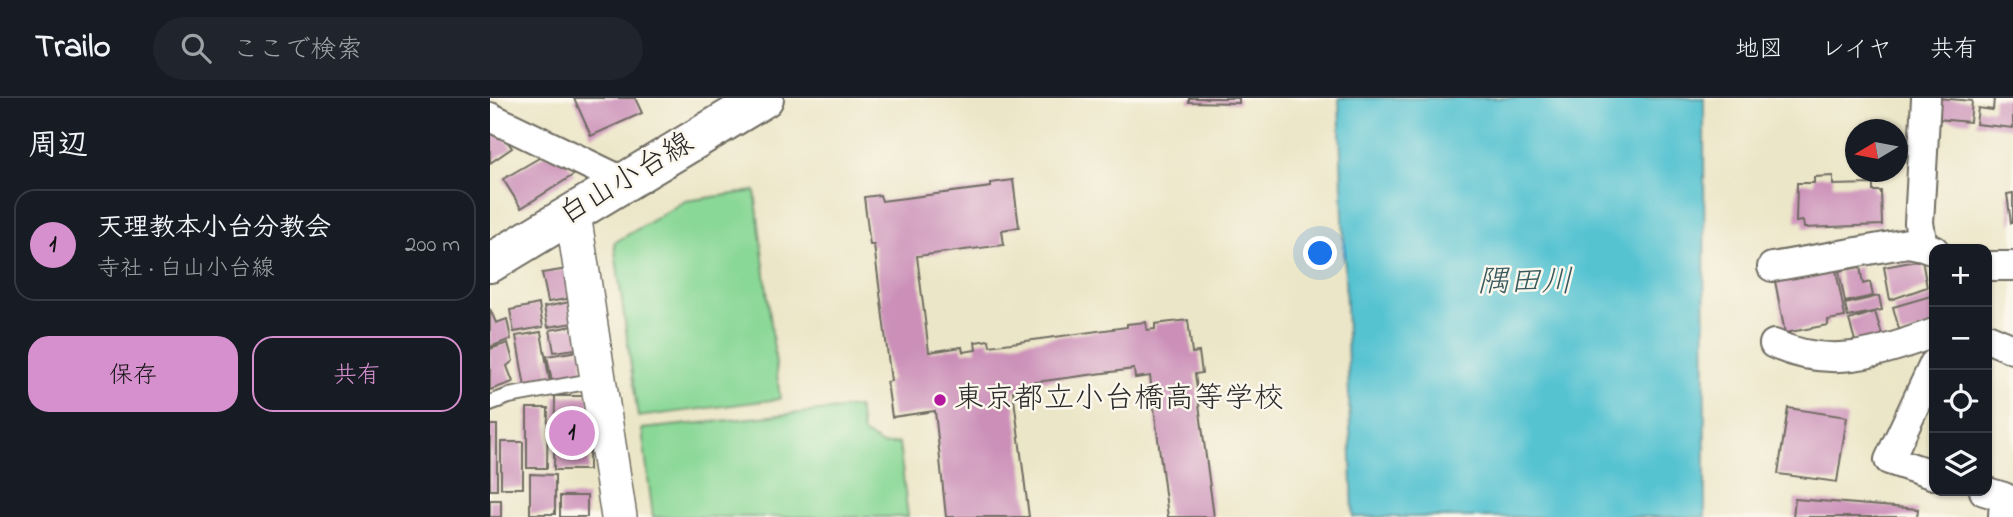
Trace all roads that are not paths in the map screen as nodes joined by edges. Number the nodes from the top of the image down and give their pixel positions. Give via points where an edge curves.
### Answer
1 (764, 98) edge
2 (1926, 98) edge
3 (490, 117) edge
4 (625, 182) junction
5 (573, 214) junction
6 (1928, 248) edge
7 (490, 263) edge
8 (1992, 266) edge
9 (2013, 266) edge
10 (1772, 267) dead end
11 (1929, 334) edge
12 (1992, 340) edge
13 (1774, 344) dead end
14 (2013, 349) edge
15 (1932, 370) edge
16 (599, 380) junction
17 (490, 404) edge
18 (1929, 473) edge
19 (1992, 493) edge
20 (619, 517) edge
21 (2003, 517) edge

1 - 4 main road, 白山小台線
2 - 6 street via 1919,223
3 - 4 street
4 - 5 main road, 白山小台線
5 - 7 main road, 白山小台線
5 - 16 street
6 - 10 street via 1908,243
8 - 9 street
11 - 13 street via 1887,351 1849,358 1799,355
12 - 14 street
15 - 18 street via 1889,460
16 - 17 lane via 509,396
16 - 20 street
19 - 21 street via 2004,497

